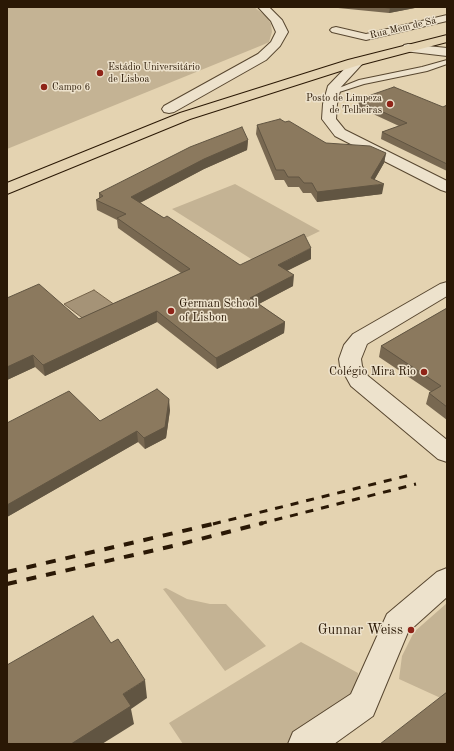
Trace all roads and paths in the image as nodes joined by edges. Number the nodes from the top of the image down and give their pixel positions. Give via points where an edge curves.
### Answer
1 (263, 7) edge
2 (432, 11) dead end
3 (447, 18) edge
4 (336, 30) dead end
5 (447, 30) edge
6 (447, 38) edge
7 (408, 48) junction
8 (447, 52) edge
9 (358, 62) junction
10 (447, 62) edge
11 (334, 92) junction
12 (169, 109) junction
13 (154, 114) dead end
14 (447, 187) edge
15 (7, 189) edge
16 (447, 288) edge
17 (447, 453) edge
18 (447, 580) edge
19 (305, 744) edge

1 - 12 street via 276,20 282,32 276,44 262,57
2 - 3 street
3 - 4 street, Rua Mem de Sá via 366,37
5 - 12 highway via 360,51
6 - 7 highway
7 - 8 street
7 - 9 highway
9 - 11 street via 335,86
9 - 15 highway via 185,116
10 - 11 lane via 424,70 362,82
11 - 14 street via 329,119 340,133
12 - 13 highway
16 - 17 street via 368,334 351,352 354,374 367,389
18 - 19 street via 398,623 362,705

